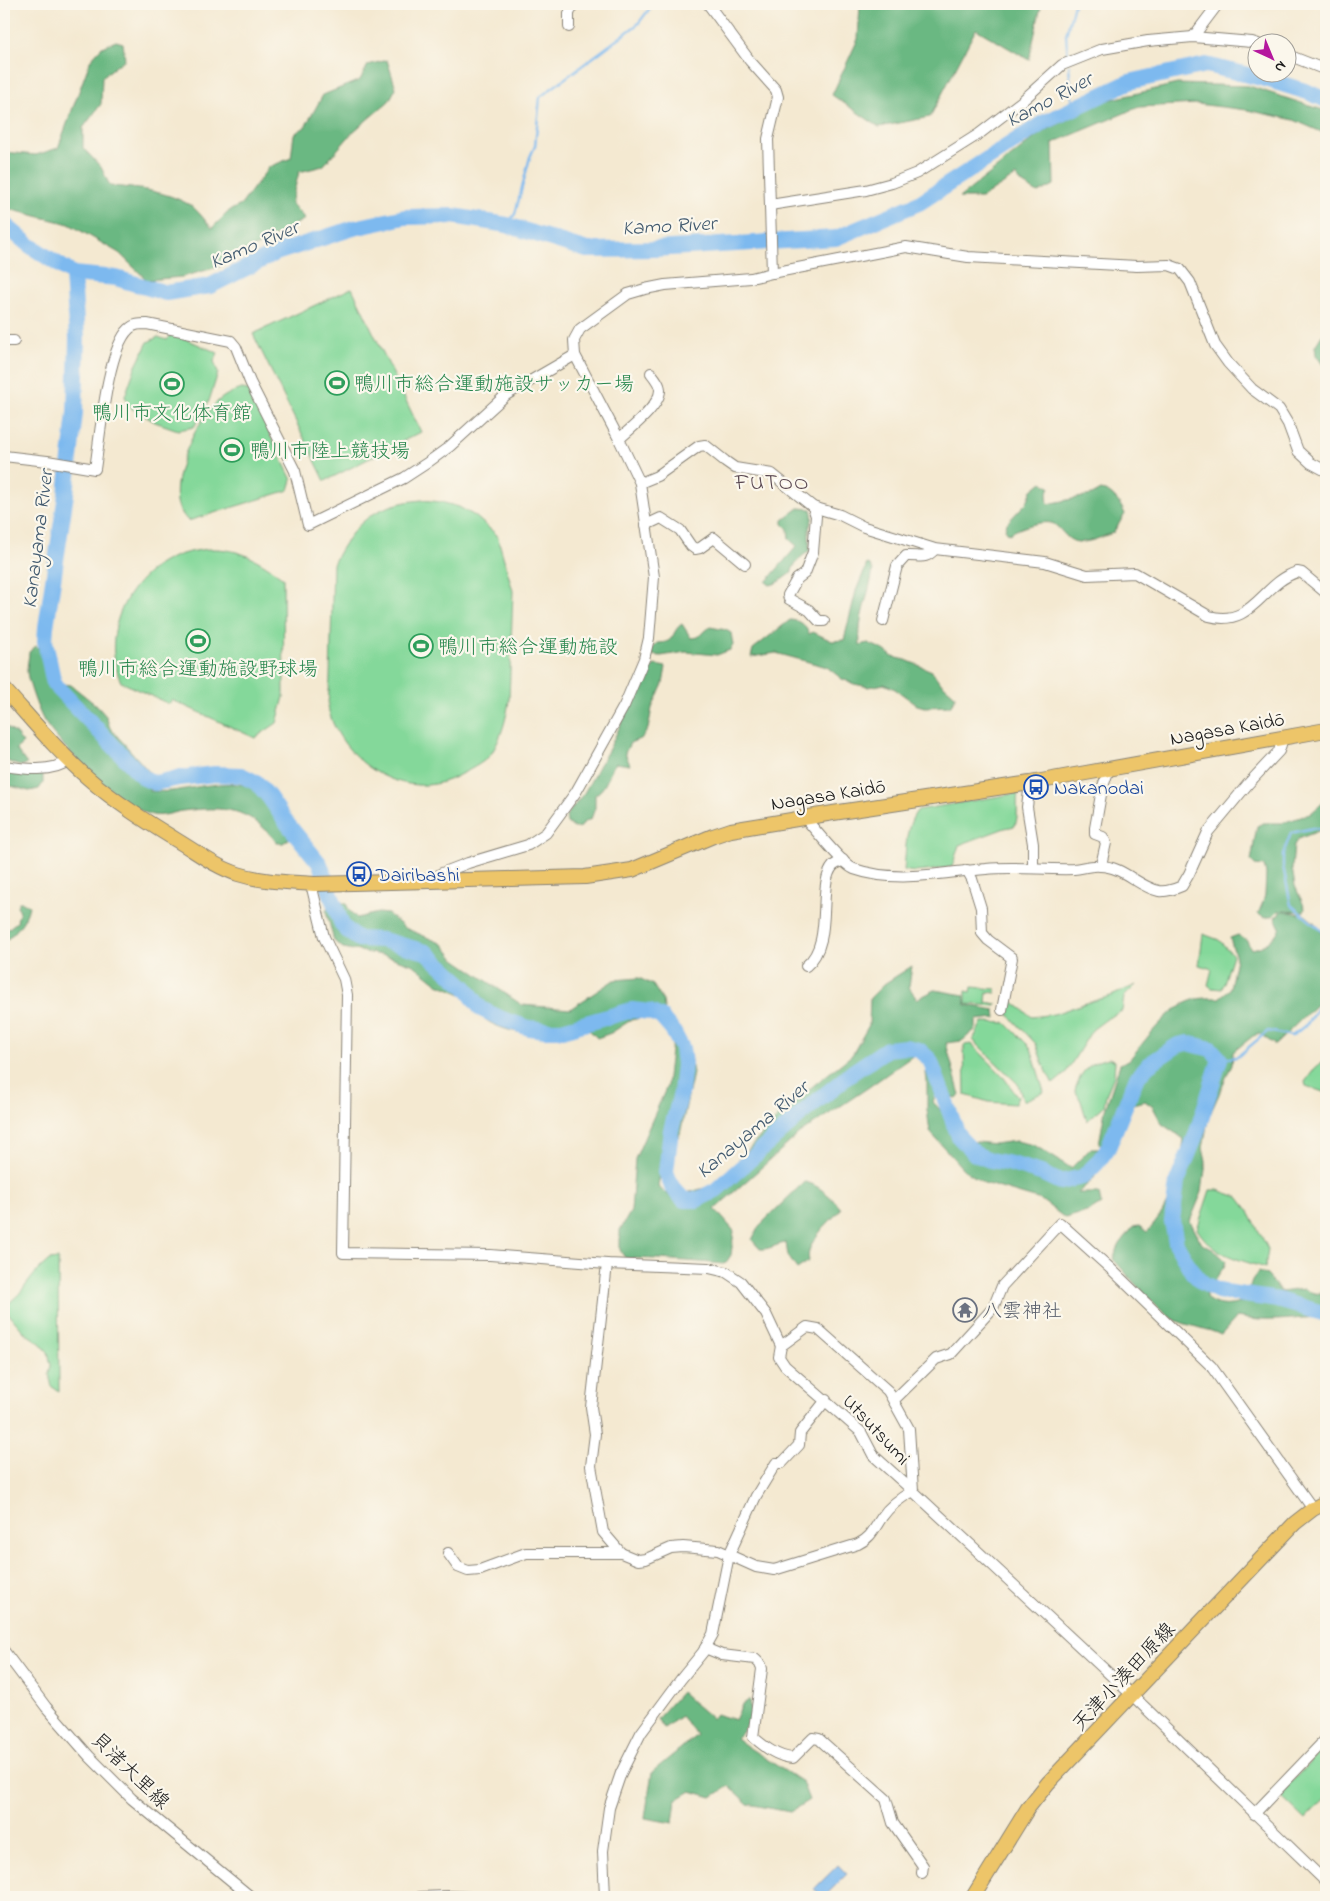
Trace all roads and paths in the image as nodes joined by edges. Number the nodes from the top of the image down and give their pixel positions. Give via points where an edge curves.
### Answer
1 (573, 4) edge
2 (708, 4) edge
3 (1218, 4) edge
4 (569, 27) dead end
5 (1193, 37) junction
6 (1248, 42) edge
7 (1298, 59) edge
8 (1326, 70) edge
9 (770, 205) junction
10 (772, 273) junction
11 (575, 355) junction
12 (651, 373) dead end
13 (619, 439) junction
14 (4, 456) edge
15 (1326, 470) edge
16 (640, 484) junction
17 (813, 507) junction
18 (646, 525) junction
19 (935, 549) junction
20 (745, 564) dead end
21 (1326, 592) edge
22 (824, 621) dead end
23 (883, 621) dead end
24 (4, 689) edge
25 (1326, 730) edge
26 (1283, 738) junction
27 (68, 760) junction
28 (4, 766) edge
29 (1108, 769) junction
30 (1030, 784) junction
31 (804, 817) junction
32 (843, 860) junction
33 (1101, 866) junction
34 (1033, 868) junction
35 (967, 870) junction
36 (429, 881) junction
37 (312, 884) junction
38 (806, 966) dead end
39 (1002, 1010) dead end
40 (607, 1264) junction
41 (781, 1346) junction
42 (826, 1400) junction
43 (894, 1400) junction
44 (913, 1491) junction
45 (1326, 1502) edge
46 (1313, 1509) junction
47 (448, 1553) dead end
48 (621, 1553) junction
49 (728, 1555) junction
50 (705, 1648) junction
51 (4, 1652) edge
52 (1132, 1695) junction
53 (1326, 1739) edge
54 (1254, 1814) junction
55 (922, 1873) dead end
56 (1326, 1882) edge
57 (251, 1897) edge
58 (420, 1897) edge
59 (448, 1897) edge
60 (471, 1897) edge
61 (605, 1897) edge
62 (973, 1897) edge

1 - 4 street via 568,14
2 - 9 street via 776,90 778,97 768,140
3 - 5 street
5 - 6 street
5 - 9 street via 1102,48 1062,65 986,128 917,173 866,190
7 - 8 street
9 - 10 street
10 - 11 street via 751,278 665,285 628,294 580,329 574,340
10 - 15 street via 906,247 968,257 1169,265 1180,269 1190,282 1220,354 1252,389 1279,409 1298,451
11 - 13 street
11 - 14 street via 506,396 428,463 308,525 295,471 231,341 137,324 130,328 118,347 110,375 95,469
12 - 13 street via 660,388 659,396 654,406
13 - 16 street
16 - 17 street via 705,445 734,468 772,474
16 - 18 street
17 - 19 street
17 - 22 street via 816,516 813,552 805,572 788,595 819,621
18 - 20 street via 661,518 680,530 695,549 714,538
18 - 36 street via 654,577 644,660 624,706 576,792 553,825 537,840 518,849 461,865
19 - 21 street via 1046,562 1087,575 1135,573 1209,616 1223,619 1241,615 1276,584 1297,572
19 - 23 street via 929,556 906,556 901,560
24 - 27 main road, Nagasa Kaidō
25 - 26 main road, Nagasa Kaidō
26 - 29 main road, Nagasa Kaidō
26 - 33 street via 1279,751 1208,832 1182,886 1161,891 1118,870
27 - 28 street via 54,767 20,769
27 - 37 main road, Nagasa Kaidō via 112,798 223,868 253,878
29 - 30 main road, Nagasa Kaidō
29 - 33 street via 1095,828 1095,834 1103,837 1106,844
30 - 31 main road, Nagasa Kaidō
30 - 34 street via 1027,807
31 - 32 street
31 - 36 main road, Nagasa Kaidō via 722,833 649,864 616,874 585,878
32 - 35 street via 852,869 907,878
32 - 38 street via 829,873 823,930 815,956
33 - 34 street
34 - 35 street
35 - 39 street via 981,908 982,933 1012,958
36 - 37 main road, Nagasa Kaidō
37 - 40 street, Utsutsumi via 324,937 344,979 347,995 343,1253 490,1255
40 - 41 street, Utsutsumi via 709,1268 726,1272 741,1282 766,1314
40 - 48 street via 591,1407 595,1434 591,1466 604,1532
41 - 42 street, Utsutsumi via 779,1357 785,1366
41 - 43 street via 807,1327 818,1329
42 - 44 street, Utsutsumi via 861,1432 873,1455
42 - 49 street via 800,1433 799,1445 782,1462 776,1463
43 - 44 street via 909,1429
43 - 46 street via 936,1359 951,1354 993,1308 1002,1286 1060,1224 1211,1366
44 - 49 street via 900,1497 874,1532 858,1544 774,1570 756,1567
44 - 52 street, Utsutsumi
45 - 46 main road, 天津小湊田原線
46 - 52 main road, 天津小湊田原線
47 - 48 street via 458,1568 468,1571 480,1570 526,1553
48 - 49 street via 638,1560 683,1547 718,1550
49 - 50 street via 712,1634
50 - 55 street via 754,1659 761,1665 753,1737 768,1750 786,1758 793,1758 813,1738 819,1739 886,1799 893,1823 923,1866
50 - 61 street via 641,1733 621,1773 609,1808 602,1851
51 - 57 street, 貝渚大里線 via 89,1756 132,1798
52 - 54 street, Utsutsumi
52 - 62 main road, 天津小湊田原線 via 1028,1808
53 - 54 street
54 - 56 street, Utsutsumi
58 - 59 street
59 - 60 street

